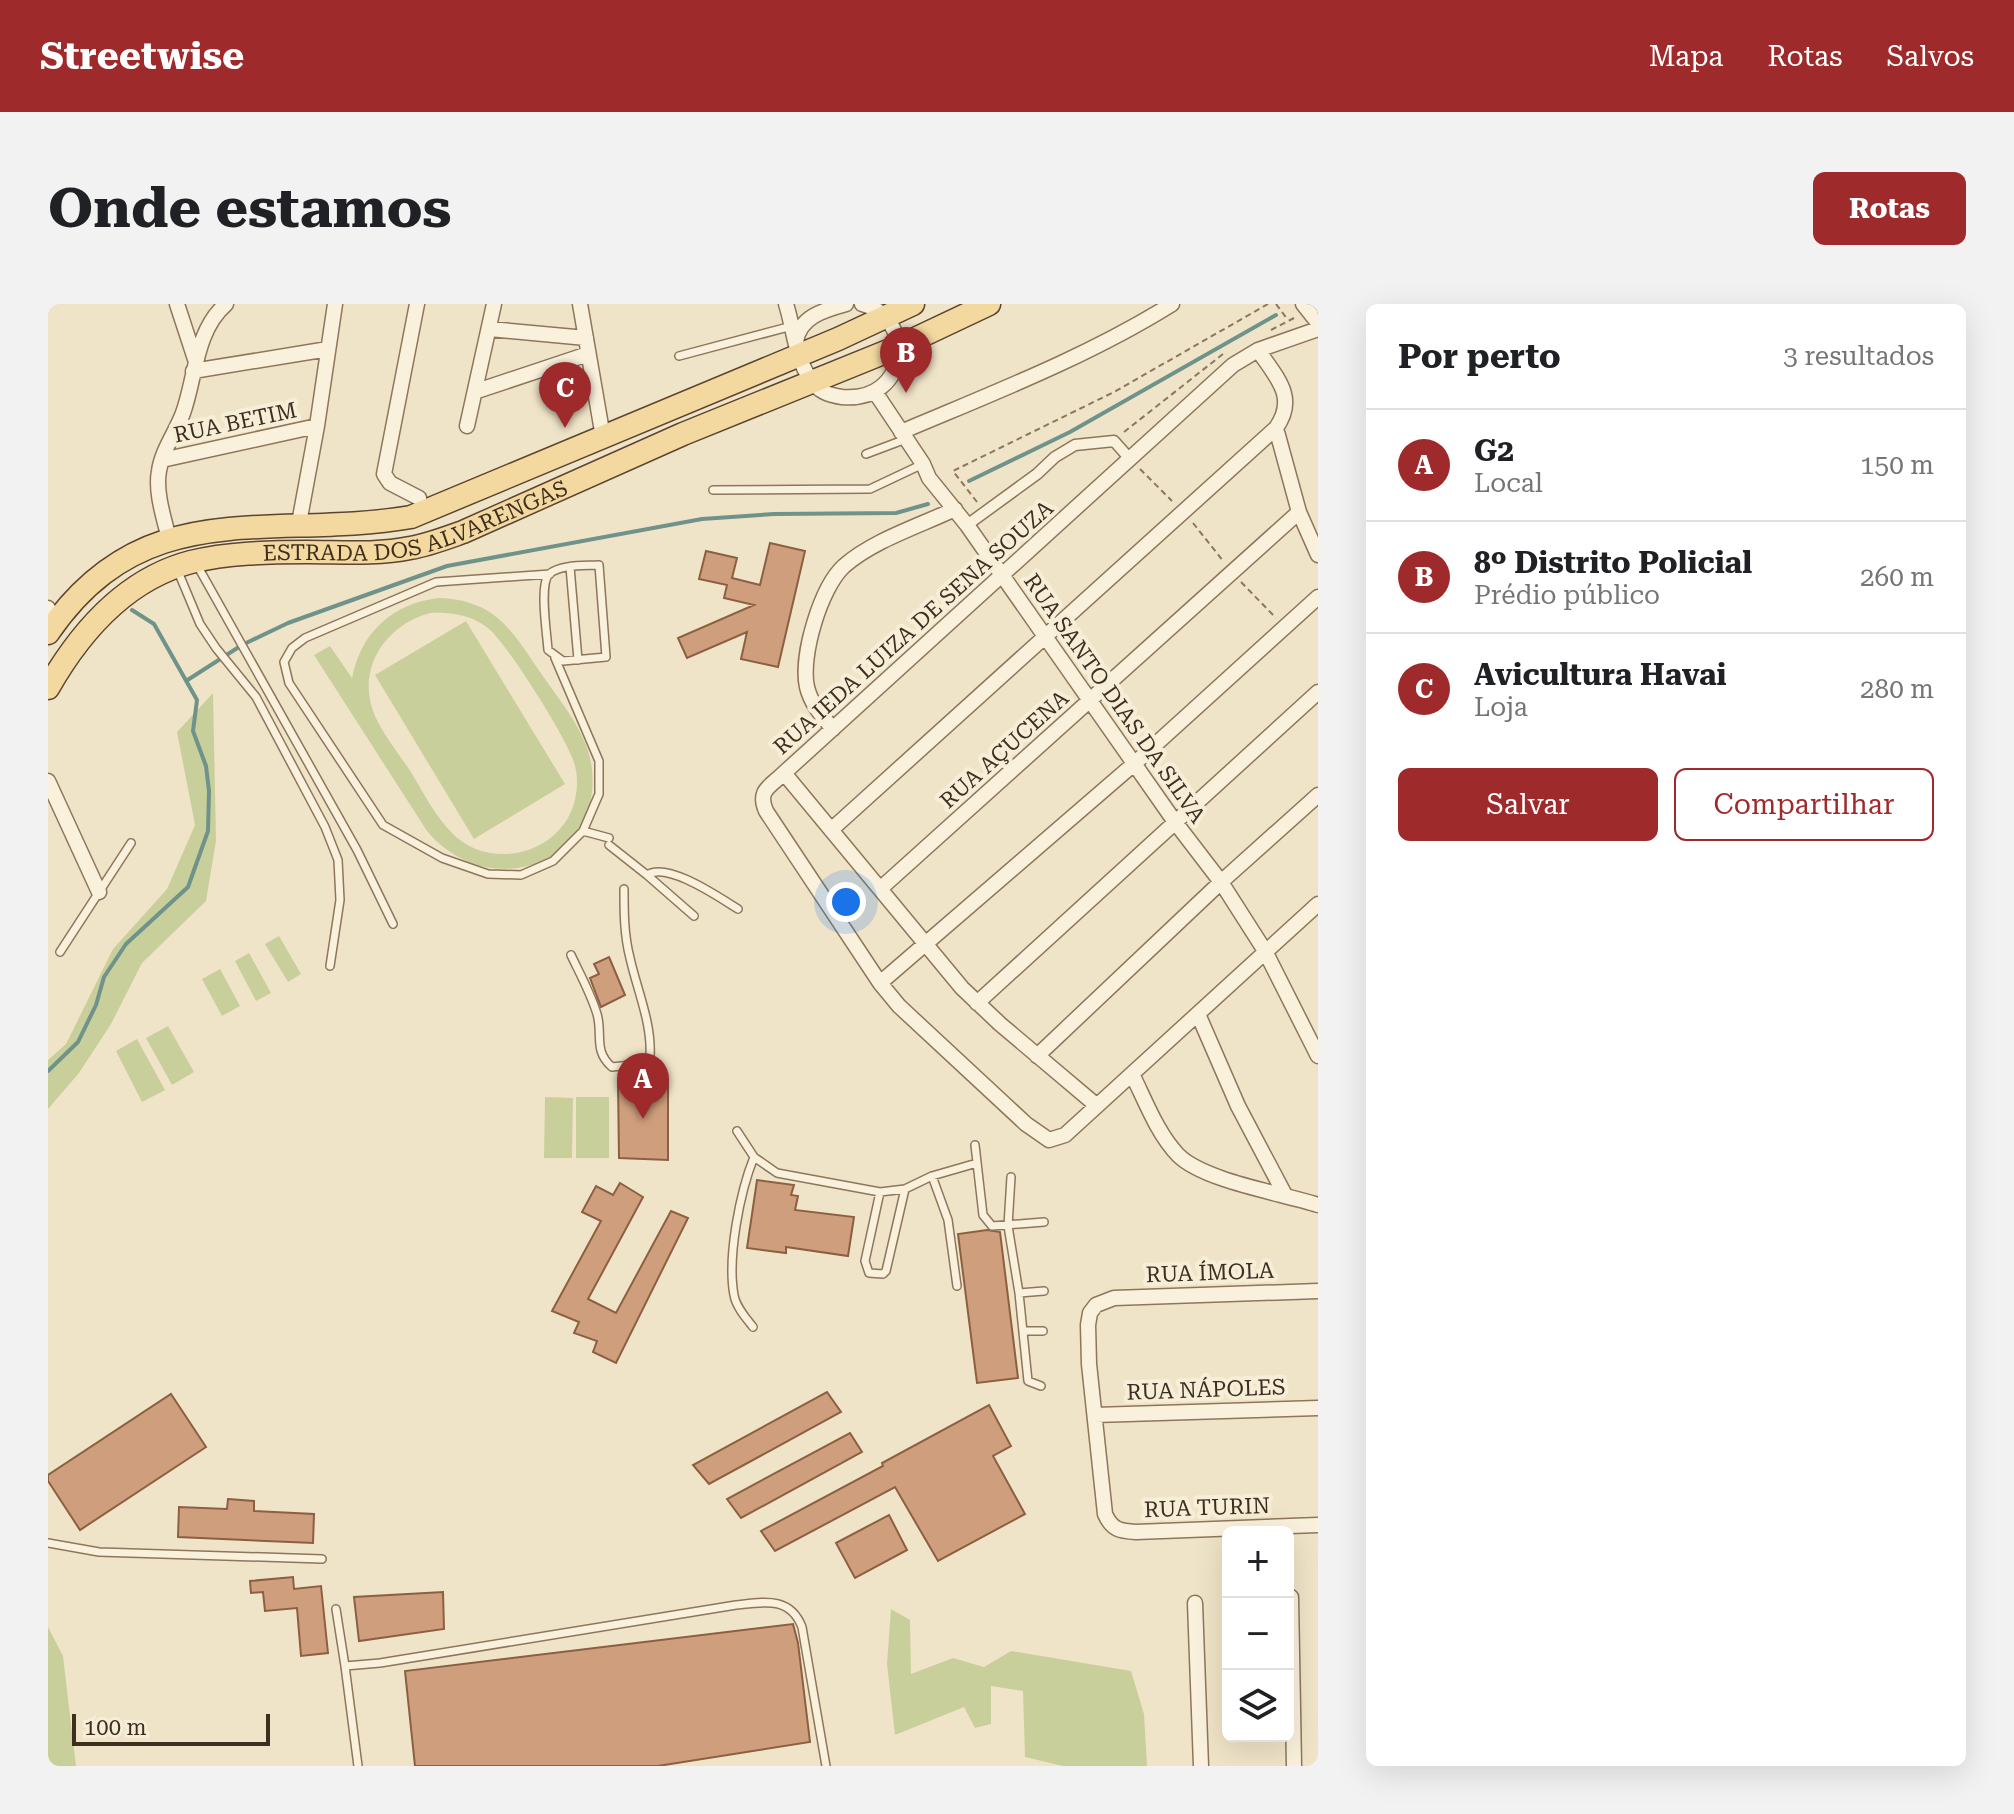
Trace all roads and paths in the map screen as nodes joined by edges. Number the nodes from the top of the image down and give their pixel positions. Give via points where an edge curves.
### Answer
1 (177, 304) edge
2 (226, 304) edge
3 (335, 304) edge
4 (417, 304) edge
5 (494, 304) edge
6 (580, 304) edge
7 (846, 304) edge
8 (862, 304) edge
9 (913, 304) edge
10 (989, 304) edge
11 (1172, 304) edge
12 (1268, 304) edge
13 (1276, 304) edge
14 (1303, 304) edge
15 (787, 307) edge
16 (811, 317) junction
17 (887, 318) junction
18 (1289, 321) dead end
19 (792, 326) junction
20 (1318, 326) edge
21 (490, 329) junction
22 (586, 338) junction
23 (898, 347) junction
24 (328, 349) junction
25 (798, 349) junction
26 (1258, 350) junction
27 (588, 354) junction
28 (679, 356) dead end
29 (194, 365) junction
30 (812, 382) junction
31 (477, 391) junction
32 (875, 392) junction
33 (317, 426) junction
34 (467, 426) dead end
35 (1276, 428) junction
36 (903, 435) junction
37 (603, 437) junction
38 (866, 454) dead end
39 (1130, 459) junction
40 (162, 460) junction
41 (926, 471) junction
42 (589, 477) junction
43 (713, 490) dead end
44 (419, 498) dead end
45 (951, 505) junction
46 (984, 512) junction
47 (1184, 512) junction
48 (1299, 512) junction
49 (299, 523) junction
50 (967, 525) junction
51 (169, 539) junction
52 (1318, 555) edge
53 (186, 564) junction
54 (570, 567) junction
55 (550, 574) junction
56 (1001, 575) junction
57 (1318, 597) edge
58 (50, 621) edge
59 (1045, 636) junction
60 (555, 658) junction
61 (578, 660) junction
62 (48, 688) edge
63 (1318, 692) edge
64 (1091, 700) junction
65 (833, 729) junction
66 (1135, 763) junction
67 (784, 773) junction
68 (48, 781) edge
69 (1318, 795) edge
70 (1175, 822) junction
71 (831, 830) junction
72 (583, 831) junction
73 (131, 843) dead end
74 (647, 875) junction
75 (1221, 882) junction
76 (624, 889) dead end
77 (880, 889) junction
78 (99, 892) junction
79 (1318, 904) edge
80 (738, 909) dead end
81 (694, 916) dead end
82 (393, 924) dead end
83 (925, 944) junction
84 (1265, 951) junction
85 (60, 952) dead end
86 (571, 955) dead end
87 (330, 966) dead end
88 (880, 983) junction
89 (977, 1003) junction
90 (1198, 1014) junction
91 (1037, 1056) junction
92 (1318, 1056) edge
93 (1132, 1074) junction
94 (1096, 1105) junction
95 (737, 1131) dead end
96 (975, 1145) dead end
97 (754, 1157) junction
98 (977, 1163) junction
99 (932, 1176) junction
100 (1011, 1177) dead end
101 (905, 1189) junction
102 (880, 1192) junction
103 (1285, 1195) junction
104 (1318, 1205) edge
105 (1044, 1222) dead end
106 (1008, 1226) junction
107 (957, 1286) dead end
108 (1044, 1291) dead end
109 (1318, 1291) edge
110 (1019, 1293) junction
111 (753, 1327) dead end
112 (1023, 1331) junction
113 (1043, 1331) dead end
114 (1041, 1386) dead end
115 (1318, 1408) edge
116 (1095, 1415) junction
117 (1318, 1525) edge
118 (48, 1543) edge
119 (322, 1559) dead end
120 (1291, 1598) edge
121 (1195, 1603) dead end
122 (336, 1609) dead end
123 (345, 1666) junction
124 (358, 1766) edge
125 (826, 1766) edge
126 (1201, 1766) edge
127 (1294, 1766) edge

1 - 29 street
2 - 29 street
3 - 24 street
4 - 44 street via 384,474 390,483
5 - 21 street
6 - 22 street
7 - 16 street
8 - 17 street
9 - 17 main road, ESTRADA DOS ALVARENGAS
10 - 23 main road, ESTRADA DOS ALVARENGAS
11 - 36 street via 1074,357
12 - 46 path via 1114,392 953,471
13 - 18 path
14 - 20 street
15 - 16 street via 797,316
15 - 19 street
16 - 25 street via 801,326
17 - 23 street
17 - 25 main road, ESTRADA DOS ALVARENGAS
19 - 25 street
19 - 28 lane
20 - 26 street, RUA IEDA LUIZA DE SENA SOUZA
21 - 22 street
21 - 31 street
22 - 27 street
23 - 30 main road, ESTRADA DOS ALVARENGAS
23 - 32 street via 893,373
24 - 29 street
24 - 33 street
25 - 30 street
25 - 37 main road, ESTRADA DOS ALVARENGAS
26 - 35 street via 1286,399
26 - 39 street, RUA IEDA LUIZA DE SENA SOUZA via 1233,365
27 - 31 street
27 - 37 street
29 - 40 street via 183,413
30 - 32 street via 833,395
30 - 42 main road, ESTRADA DOS ALVARENGAS
31 - 34 street
32 - 36 street, RUA SANTO DIAS DA SILVA
33 - 40 street, RUA BETIM
33 - 49 street
35 - 47 street
35 - 48 street
36 - 38 lane
36 - 41 street, RUA SANTO DIAS DA SILVA
37 - 42 main road
37 - 49 main road, ESTRADA DOS ALVARENGAS via 411,517 359,524
39 - 46 street via 1114,441 1075,445
39 - 47 path
39 - 56 street, RUA IEDA LUIZA DE SENA SOUZA
40 - 51 street via 158,482
41 - 43 lane via 870,489
41 - 45 street, RUA SANTO DIAS DA SILVA
42 - 53 main road, ESTRADA DOS ALVARENGAS via 463,532 409,549 272,553
45 - 50 street, RUA SANTO DIAS DA SILVA
45 - 65 street via 861,554 832,580 810,644 806,685
46 - 50 street
47 - 59 street
48 - 52 street
48 - 64 street, RUA AÇUCENA
49 - 51 main road, ESTRADA DOS ALVARENGAS via 236,526
50 - 56 street, RUA SANTO DIAS DA SILVA
51 - 58 main road, ESTRADA DOS ALVARENGAS via 97,578
53 - 62 main road, ESTRADA DOS ALVARENGAS via 146,582 93,622
53 - 82 lane via 249,658
53 - 87 lane via 192,609 256,697 338,860 340,900
54 - 55 lane
54 - 61 lane
54 - 61 lane via 599,565 606,657
55 - 60 lane via 544,584 548,650
55 - 72 lane via 436,582 305,638 284,662 289,683 374,812 400,836 488,874 521,875 553,861
56 - 59 street, RUA SANTO DIAS DA SILVA
56 - 65 street, RUA IEDA LUIZA DE SENA SOUZA
57 - 66 street
59 - 64 street, RUA SANTO DIAS DA SILVA
59 - 71 street
60 - 61 lane
60 - 72 lane via 599,761 599,794
63 - 70 street
64 - 66 street, RUA SANTO DIAS DA SILVA
64 - 77 street, RUA AÇUCENA
65 - 67 street, RUA IEDA LUIZA DE SENA SOUZA
66 - 70 street, RUA SANTO DIAS DA SILVA
66 - 83 street
67 - 71 street, RUA IEDA LUIZA DE SENA SOUZA
67 - 88 street via 763,793 766,811
68 - 78 street
69 - 75 street
70 - 75 street, RUA SANTO DIAS DA SILVA
70 - 89 street
71 - 77 street, RUA IEDA LUIZA DE SENA SOUZA
72 - 74 lane via 609,842
73 - 78 lane
74 - 80 lane via 667,872
74 - 81 lane
75 - 84 street, RUA SANTO DIAS DA SILVA
75 - 91 street
76 - 86 lane via 629,955 651,1040 650,1056 640,1064 612,1067 605,1061 596,1011
77 - 83 street, RUA IEDA LUIZA DE SENA SOUZA
78 - 85 lane
79 - 84 street
83 - 88 street
83 - 89 street, RUA IEDA LUIZA DE SENA SOUZA
84 - 90 street
84 - 92 street, RUA SANTO DIAS DA SILVA
88 - 94 street via 1039,1135 1049,1140 1065,1135
89 - 91 street, RUA IEDA LUIZA DE SENA SOUZA
90 - 93 street
90 - 103 street
91 - 94 street, RUA IEDA LUIZA DE SENA SOUZA
93 - 94 street
93 - 103 street via 1178,1155 1196,1169
95 - 97 lane
96 - 98 lane
97 - 102 lane via 790,1177
97 - 111 lane via 742,1188 733,1284 734,1298
98 - 99 lane
98 - 106 lane via 983,1215 992,1226
99 - 101 lane
99 - 107 lane via 948,1220
100 - 106 lane
101 - 102 lane
101 - 102 lane via 886,1271 875,1275 865,1261
103 - 104 street
105 - 106 lane
106 - 110 lane
108 - 110 lane
109 - 116 street, RUA ÍMOLA via 1103,1300 1090,1313 1088,1325
110 - 112 lane
112 - 113 lane
112 - 114 lane via 1028,1381
115 - 116 street, RUA NÁPOLES
116 - 117 street, RUA TURIN via 1105,1514 1120,1531
118 - 119 lane via 99,1552
120 - 127 street
121 - 126 street
122 - 123 lane
123 - 124 lane
123 - 125 lane via 772,1603 797,1614 802,1627

